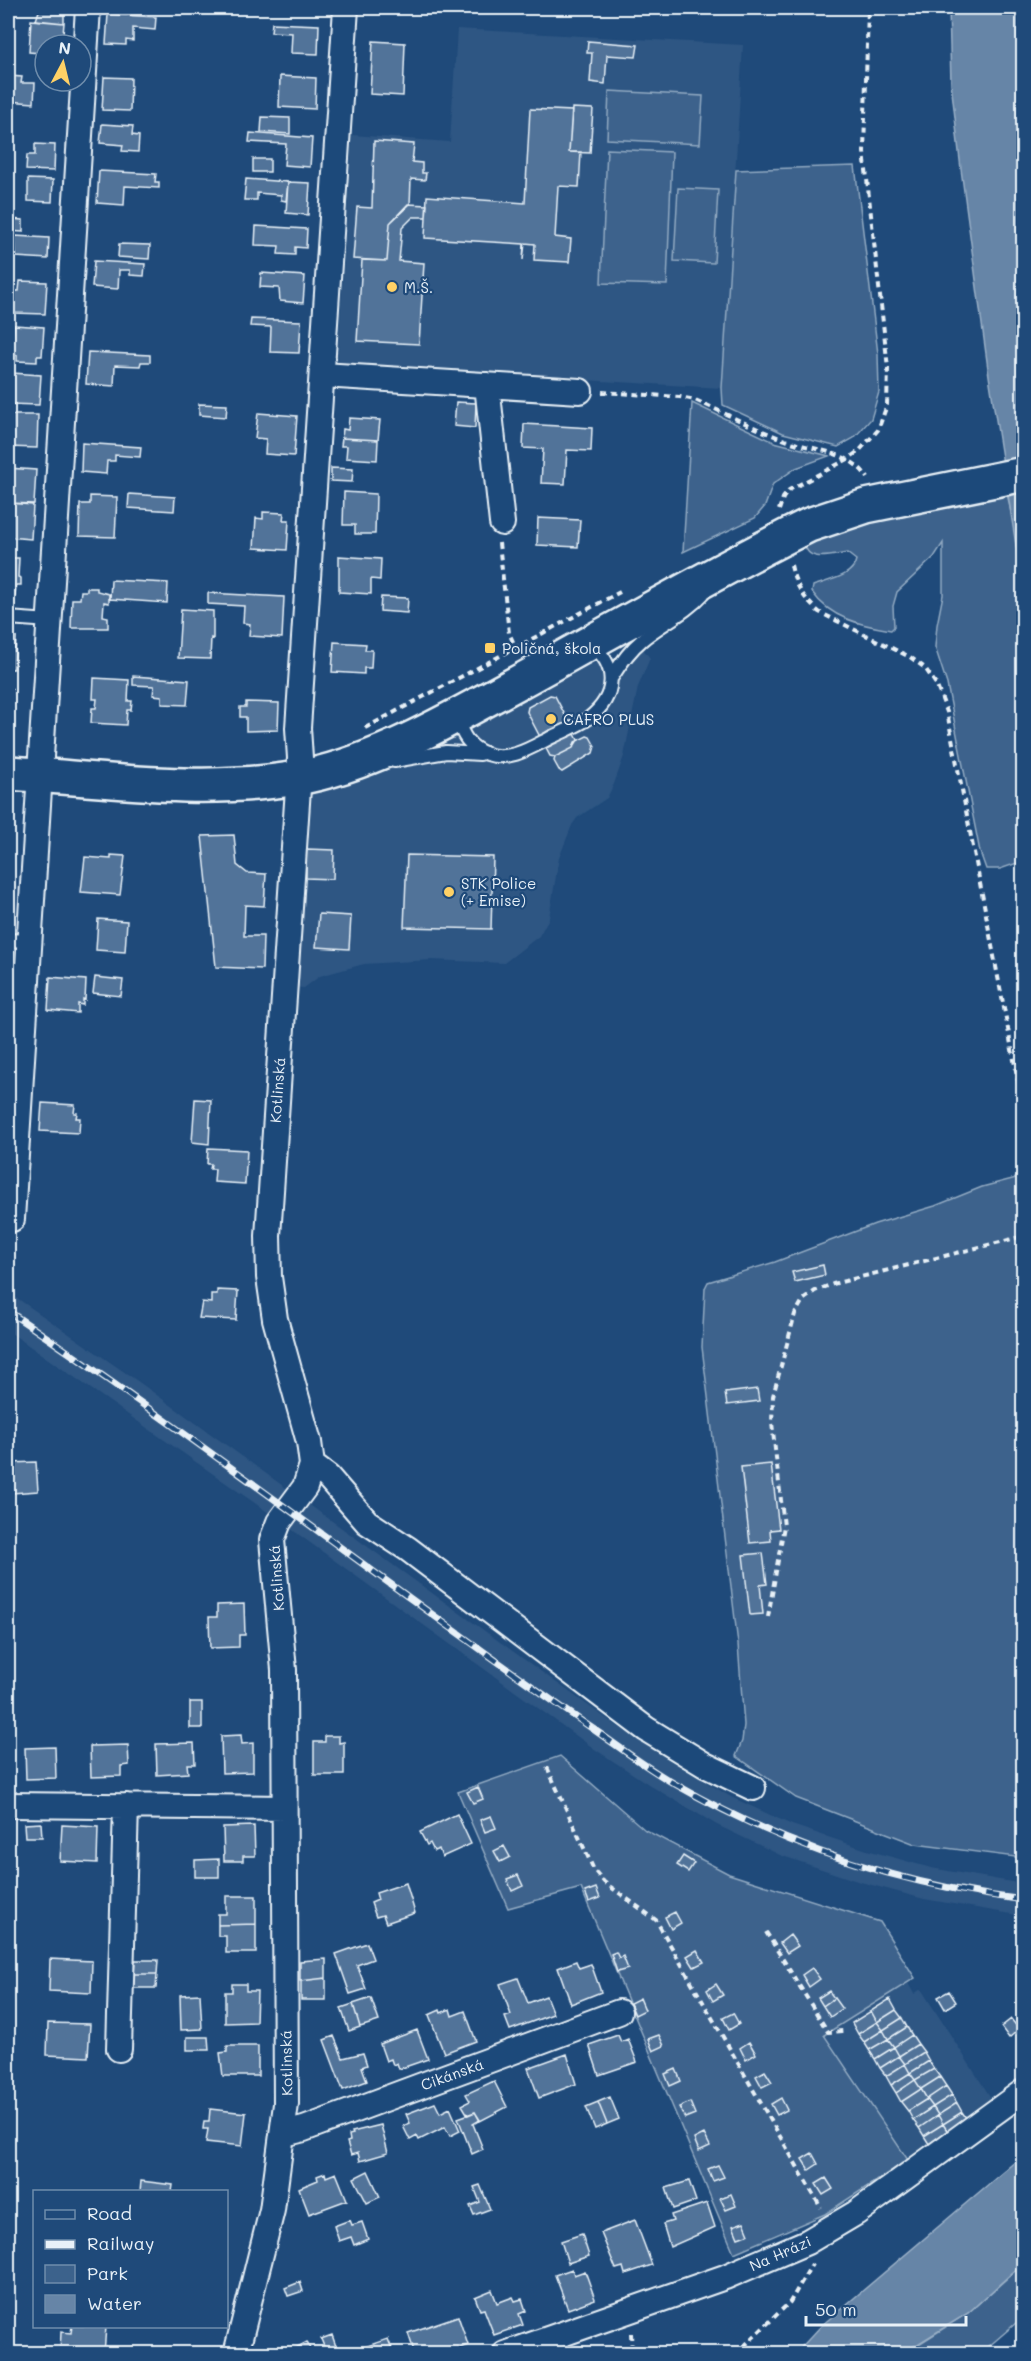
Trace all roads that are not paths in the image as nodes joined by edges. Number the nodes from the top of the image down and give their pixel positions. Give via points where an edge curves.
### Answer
1 (88, 8) edge
2 (333, 8) edge
3 (346, 8) edge
4 (322, 375) junction
5 (487, 385) junction
6 (580, 391) road end
7 (1023, 474) edge
8 (502, 523) road end
9 (724, 570) junction
10 (8, 618) edge
11 (50, 621) junction
12 (590, 644) junction
13 (612, 677) junction
14 (455, 717) junction
15 (489, 755) junction
16 (351, 763) junction
17 (8, 772) edge
18 (40, 775) junction
19 (298, 777) junction
20 (18, 940) edge
21 (12, 1219) dead end
22 (312, 1466) junction
23 (753, 1788) dead end
24 (8, 1805) edge
25 (126, 1806) junction
26 (284, 1808) junction
27 (619, 2012) dead end
28 (119, 2049) dead end
29 (1023, 2091) edge
30 (284, 2134) junction
31 (236, 2354) edge
32 (505, 2354) edge

1 - 11 street
2 - 3 street
3 - 4 street, Kotlinská
4 - 5 street
4 - 19 street, Kotlinská
5 - 6 street
5 - 8 street
7 - 9 main road via 866,506 809,525 782,526
9 - 12 main road
9 - 13 lane via 684,612 642,640
10 - 11 lane
11 - 18 street
12 - 13 lane via 608,663
12 - 14 main road
13 - 15 lane via 601,706 588,718 520,753
14 - 15 lane via 465,741
14 - 16 main road
15 - 16 lane via 446,752 389,762
16 - 19 main road
17 - 18 main road
18 - 19 main road via 208,784
18 - 20 street
19 - 22 street, Kotlinská via 267,1260 275,1319
20 - 21 street
22 - 23 street via 328,1477 367,1522 417,1555 646,1729 705,1765
22 - 26 street, Kotlinská via 305,1487 279,1522 272,1540 284,1670
24 - 25 street
25 - 26 street
25 - 28 street
26 - 30 street, Kotlinská
27 - 30 street, Cikánská
29 - 32 street, Na Hrázi via 833,2228 725,2277
30 - 31 street, Kotlinská via 272,2210

